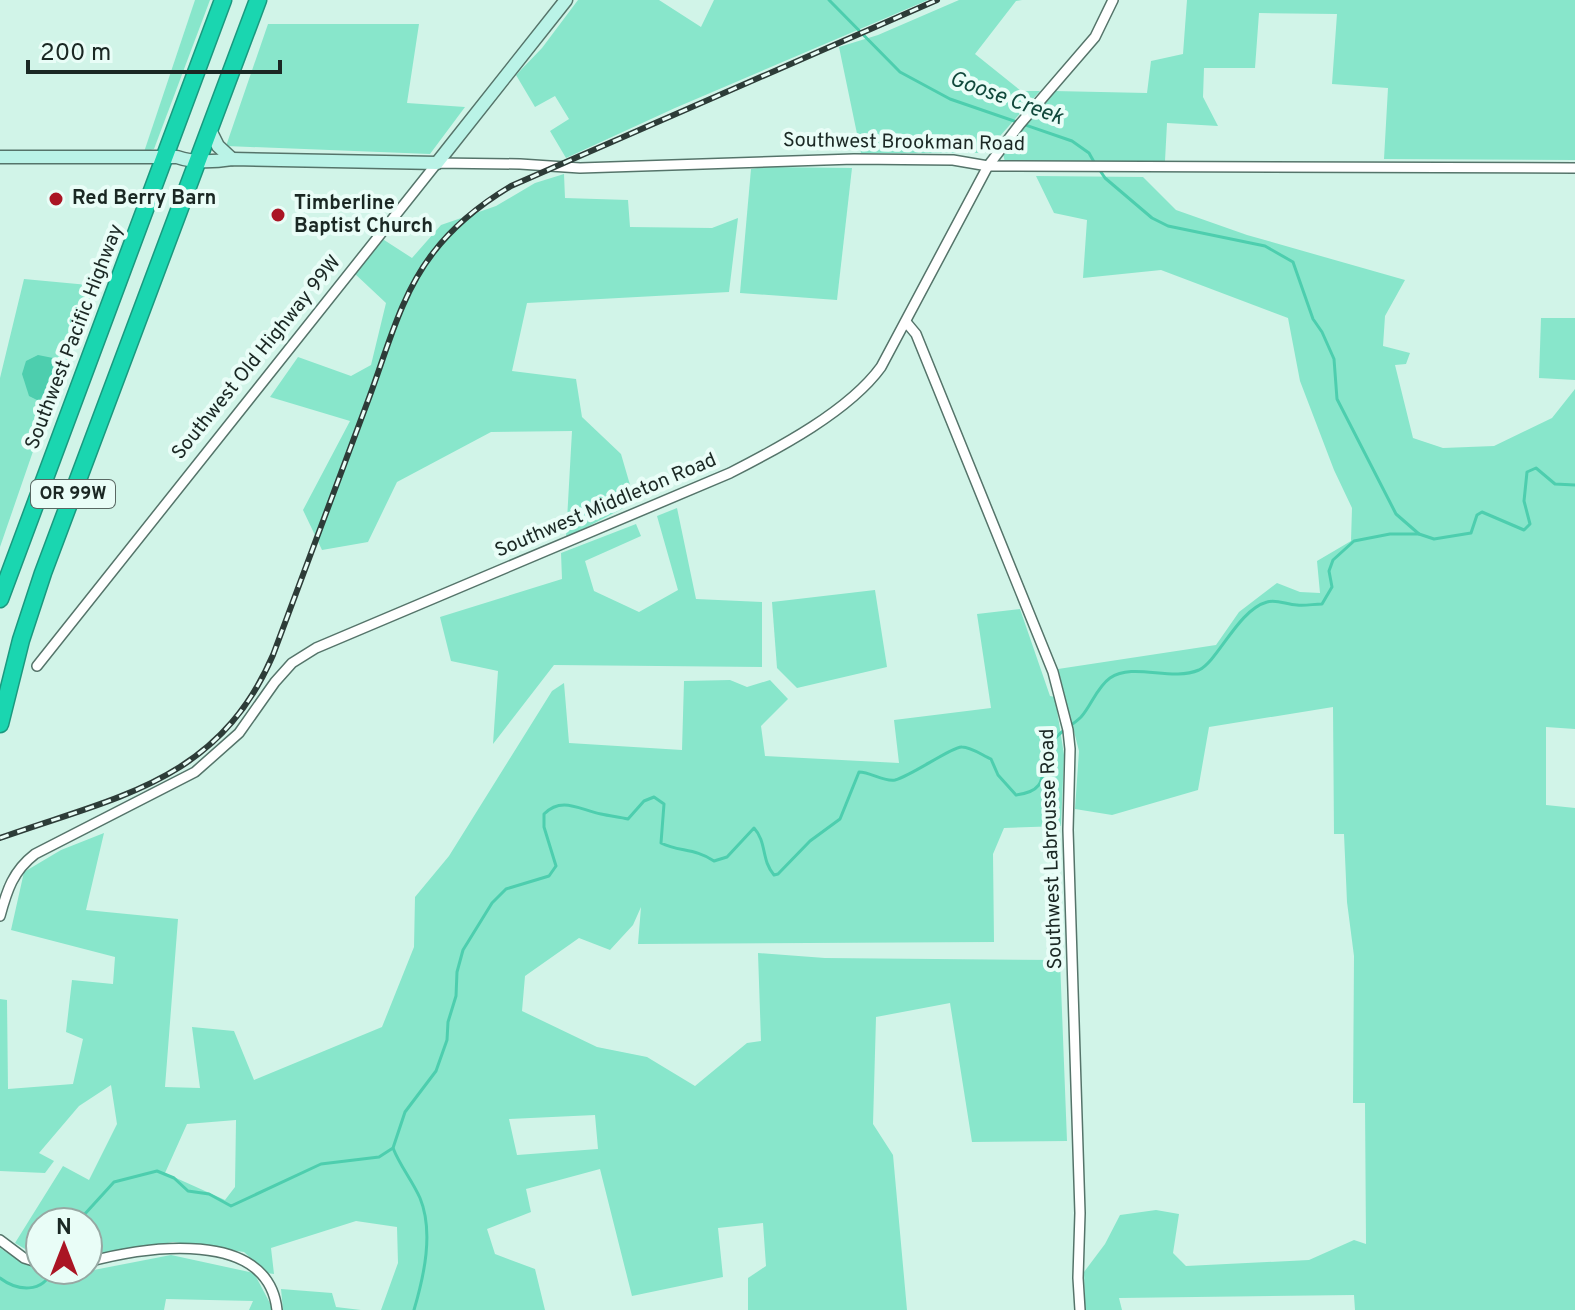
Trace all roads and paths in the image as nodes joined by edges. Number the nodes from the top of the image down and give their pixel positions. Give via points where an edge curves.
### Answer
1 (223, 0) edge
2 (258, 0) edge
3 (566, 0) edge
4 (1113, 0) edge
5 (210, 130) junction
6 (0, 157) edge
7 (164, 157) junction
8 (232, 159) junction
9 (198, 161) junction
10 (437, 163) junction
11 (988, 166) junction
12 (1575, 168) edge
13 (906, 322) junction
14 (0, 599) edge
15 (37, 666) dead end
16 (0, 724) edge
17 (0, 916) edge
18 (0, 1240) edge
19 (24, 1255) edge
20 (104, 1258) edge
21 (277, 1310) edge
22 (1080, 1310) edge

1 - 7 highway, Southwest Pacific Highway / OR 99W
2 - 5 highway, OR 99W
3 - 10 street, Southwest Old Highway 99W
4 - 11 street, Southwest Middleton Road via 1095,37
5 - 8 street
5 - 9 highway, OR 99W
6 - 7 street, Southwest Brookman Road
7 - 9 street, Southwest Brookman Road
7 - 14 highway, Southwest Pacific Highway / OR 99W
8 - 9 street, Southwest Brookman Road
8 - 10 street, Southwest Brookman Road
9 - 16 highway, OR 99W via 39,584
10 - 11 street, Southwest Brookman Road via 580,168 868,159
10 - 15 street, Southwest Old Highway 99W
11 - 12 street, Southwest Brookman Road
11 - 13 street, Southwest Middleton Road
13 - 17 street, Southwest Middleton Road via 868,385 760,457 316,648 292,663 239,733 195,772 23,863 8,887
13 - 22 street, Southwest Labrousse Road via 916,334 1048,658 1065,714 1070,749
18 - 19 street
20 - 21 street via 193,1249 240,1259 271,1284

